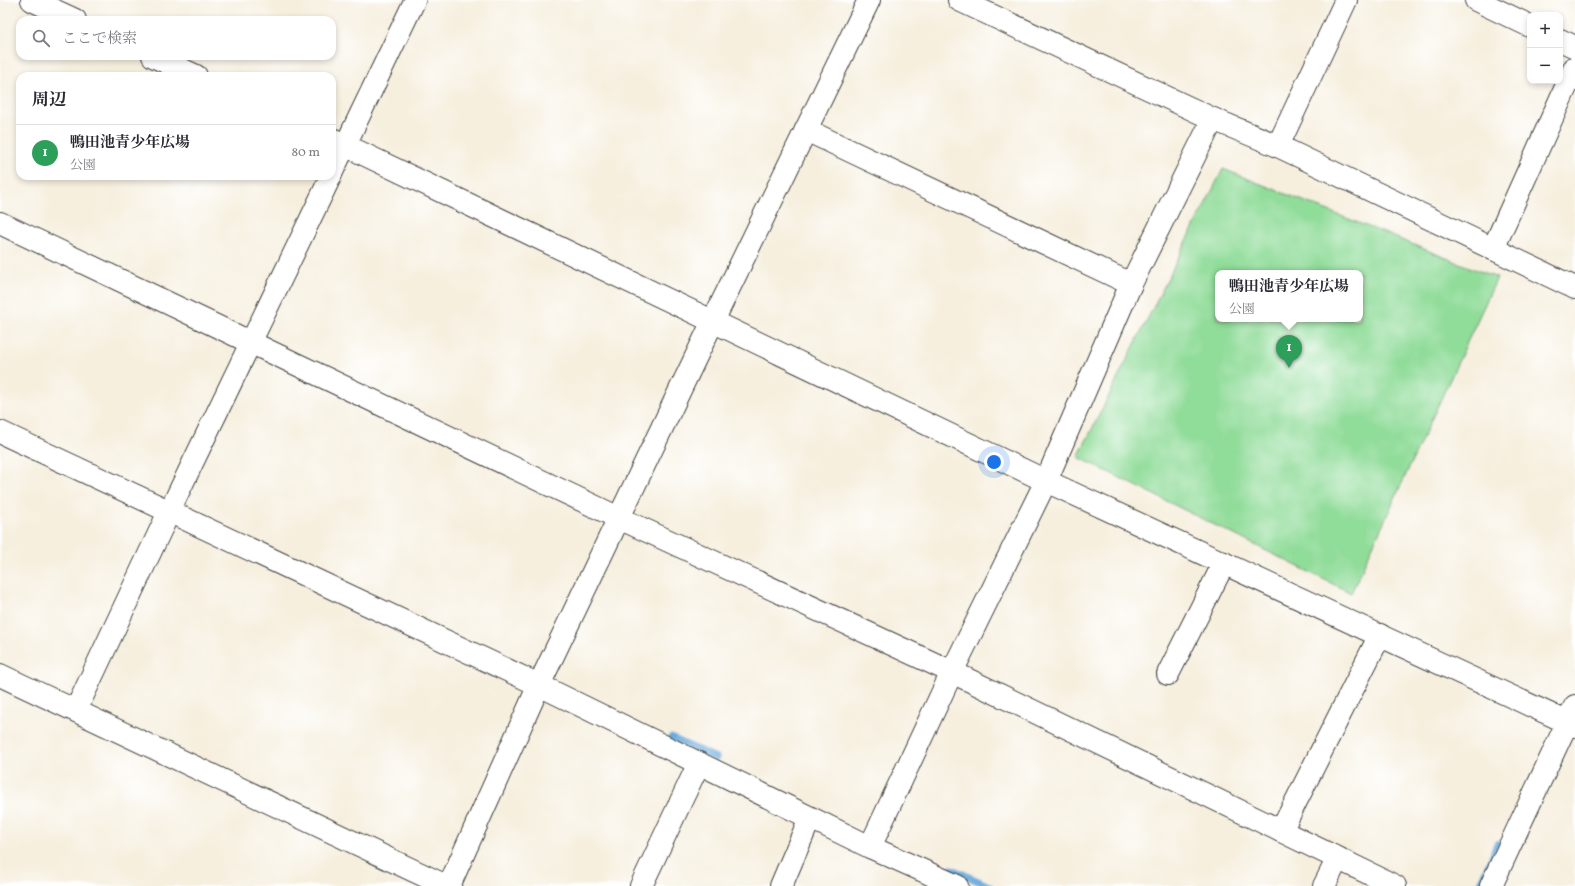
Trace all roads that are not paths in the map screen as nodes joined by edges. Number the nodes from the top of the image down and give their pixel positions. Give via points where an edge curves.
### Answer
1 (32, 0) edge
2 (415, 0) edge
3 (869, 0) edge
4 (959, 0) edge
5 (1346, 0) edge
6 (1476, 0) edge
7 (66, 16) edge
8 (1527, 25) edge
9 (1563, 41) edge
10 (1575, 47) edge
11 (162, 60) edge
12 (1575, 67) edge
13 (187, 72) edge
14 (1213, 119) junction
15 (806, 130) junction
16 (339, 142) edge
17 (1278, 146) junction
18 (336, 154) edge
19 (329, 180) edge
20 (0, 223) edge
21 (1493, 249) junction
22 (1131, 284) junction
23 (1575, 288) edge
24 (713, 321) junction
25 (251, 342) junction
26 (0, 432) edge
27 (1046, 481) junction
28 (169, 512) junction
29 (619, 518) junction
30 (1224, 563) junction
31 (1380, 635) junction
32 (952, 672) junction
33 (1168, 674) dead end
34 (0, 675) edge
35 (539, 685) junction
36 (76, 710) junction
37 (1572, 718) edge
38 (699, 763) junction
39 (810, 818) junction
40 (1281, 831) junction
41 (870, 847) junction
42 (1338, 858) junction
43 (446, 886) edge
44 (449, 886) edge
45 (641, 886) edge
46 (781, 886) edge
47 (957, 886) edge
48 (1324, 886) edge
49 (1395, 886) edge
50 (1490, 886) edge

1 - 7 street
2 - 16 street
3 - 15 street
4 - 14 street
5 - 17 street
6 - 8 street
9 - 10 street
11 - 13 street
12 - 21 street
14 - 17 street
14 - 22 street
15 - 22 street
15 - 24 street
16 - 18 street
16 - 24 street
17 - 21 street
19 - 25 street
20 - 25 street
21 - 23 street
22 - 27 street
24 - 27 street
24 - 29 street
25 - 28 street
25 - 29 street
26 - 28 street
27 - 30 street
27 - 32 street
28 - 35 street
28 - 36 street
29 - 32 street
29 - 35 street
30 - 31 street
30 - 33 street
31 - 37 street
31 - 40 street
32 - 40 street
32 - 41 street
34 - 36 street
35 - 38 street
35 - 44 street
36 - 43 street
37 - 50 street
38 - 39 street
38 - 45 street
39 - 41 street
39 - 46 street
40 - 42 street
41 - 47 street
42 - 48 street
42 - 49 street

